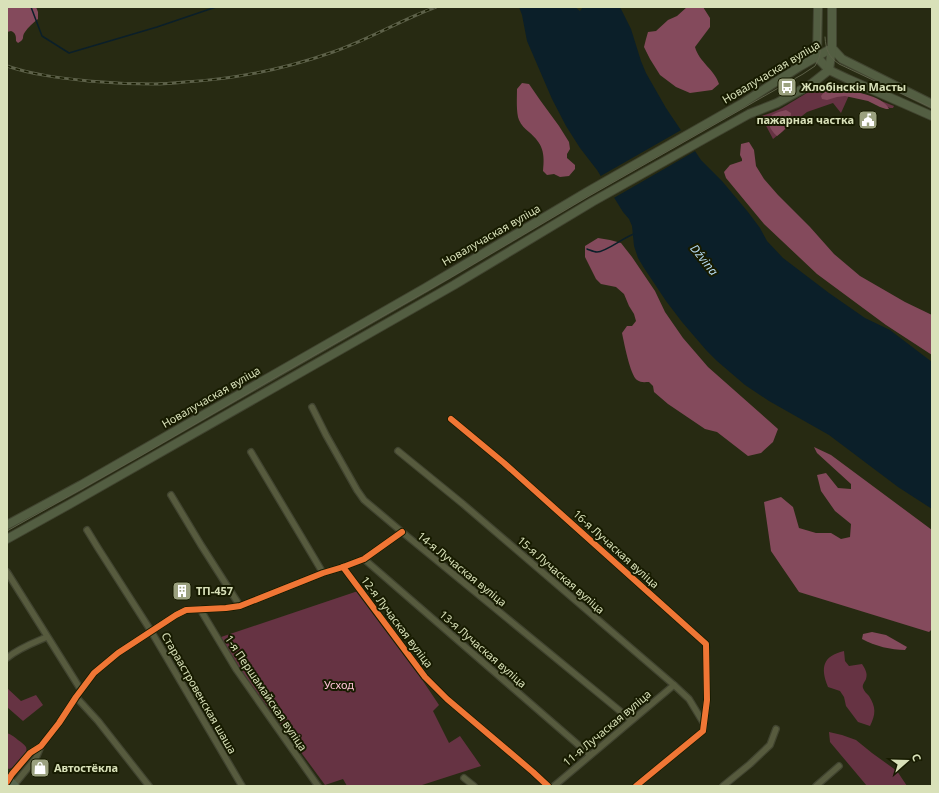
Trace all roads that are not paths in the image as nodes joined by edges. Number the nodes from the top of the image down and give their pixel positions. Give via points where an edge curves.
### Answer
1 (818, 7) edge
2 (832, 7) edge
3 (832, 48) junction
4 (817, 57) junction
5 (829, 70) junction
6 (908, 92) junction
7 (904, 103) junction
8 (932, 104) edge
9 (932, 116) edge
10 (447, 274) junction
11 (454, 285) junction
12 (312, 406) dead end
13 (451, 419) dead end
14 (398, 451) dead end
15 (251, 452) dead end
16 (171, 494) dead end
17 (7, 525) edge
18 (87, 530) dead end
19 (402, 532) junction
20 (7, 539) edge
21 (364, 559) junction
22 (343, 567) junction
23 (7, 572) edge
24 (323, 574) junction
25 (240, 606) junction
26 (200, 609) junction
27 (152, 631) junction
28 (47, 637) junction
29 (7, 658) edge
30 (674, 685) junction
31 (81, 690) junction
32 (76, 697) junction
33 (631, 720) junction
34 (704, 722) junction
35 (776, 729) dead end
36 (590, 755) junction
37 (839, 766) dead end
38 (464, 778) dead end
39 (11, 783) edge
40 (150, 786) edge
41 (242, 786) edge
42 (318, 786) edge
43 (474, 786) edge
44 (548, 786) edge
45 (554, 786) edge
46 (636, 786) edge
47 (724, 786) edge
48 (816, 786) edge

1 - 4 main road
2 - 3 main road
3 - 4 main road, Новалучаская вуліца
3 - 5 main road, Новалучаская вуліца
3 - 6 main road via 842,59
4 - 5 main road
4 - 10 main road, Новалучаская вуліца via 743,103
5 - 7 main road
5 - 11 main road, Новалучаская вуліца via 784,100 749,114 713,134 592,202
6 - 7 street
6 - 8 main road
7 - 9 main road
10 - 11 street
10 - 17 main road, Новалучаская вуліца
11 - 20 main road, Новалучаская вуліца
12 - 19 street, 14-я Лучаская вуліца via 364,500
13 - 34 street, 16-я Лучаская вуліца via 510,468 706,644 707,700
14 - 30 street, 15-я Лучаская вуліца
15 - 24 street
16 - 25 street
18 - 27 street, Стараастровенская шаша
19 - 21 street
19 - 33 street, 14-я Лучаская вуліца
21 - 22 street
21 - 36 street, 13-я Лучаская вуліца
22 - 24 street
22 - 44 street, 12-я Лучаская вуліца via 425,677
23 - 28 street
24 - 25 street
25 - 26 street
26 - 27 street via 186,610
26 - 42 street, 1-я Першамайская вуліца via 236,668
27 - 31 street via 118,653 94,673
27 - 41 street, Стараастровенская шаша
28 - 29 street via 26,645
28 - 31 street
30 - 33 street, 11-я Лучаская вуліца
30 - 34 street, 15-я Лучаская вуліца via 689,699
31 - 32 street
32 - 39 street via 41,746 36,758
32 - 40 street
33 - 36 street, 11-я Лучаская вуліца
34 - 46 street via 703,731
35 - 47 street via 770,745
36 - 45 street, 11-я Лучаская вуліца
37 - 48 street
38 - 43 street

